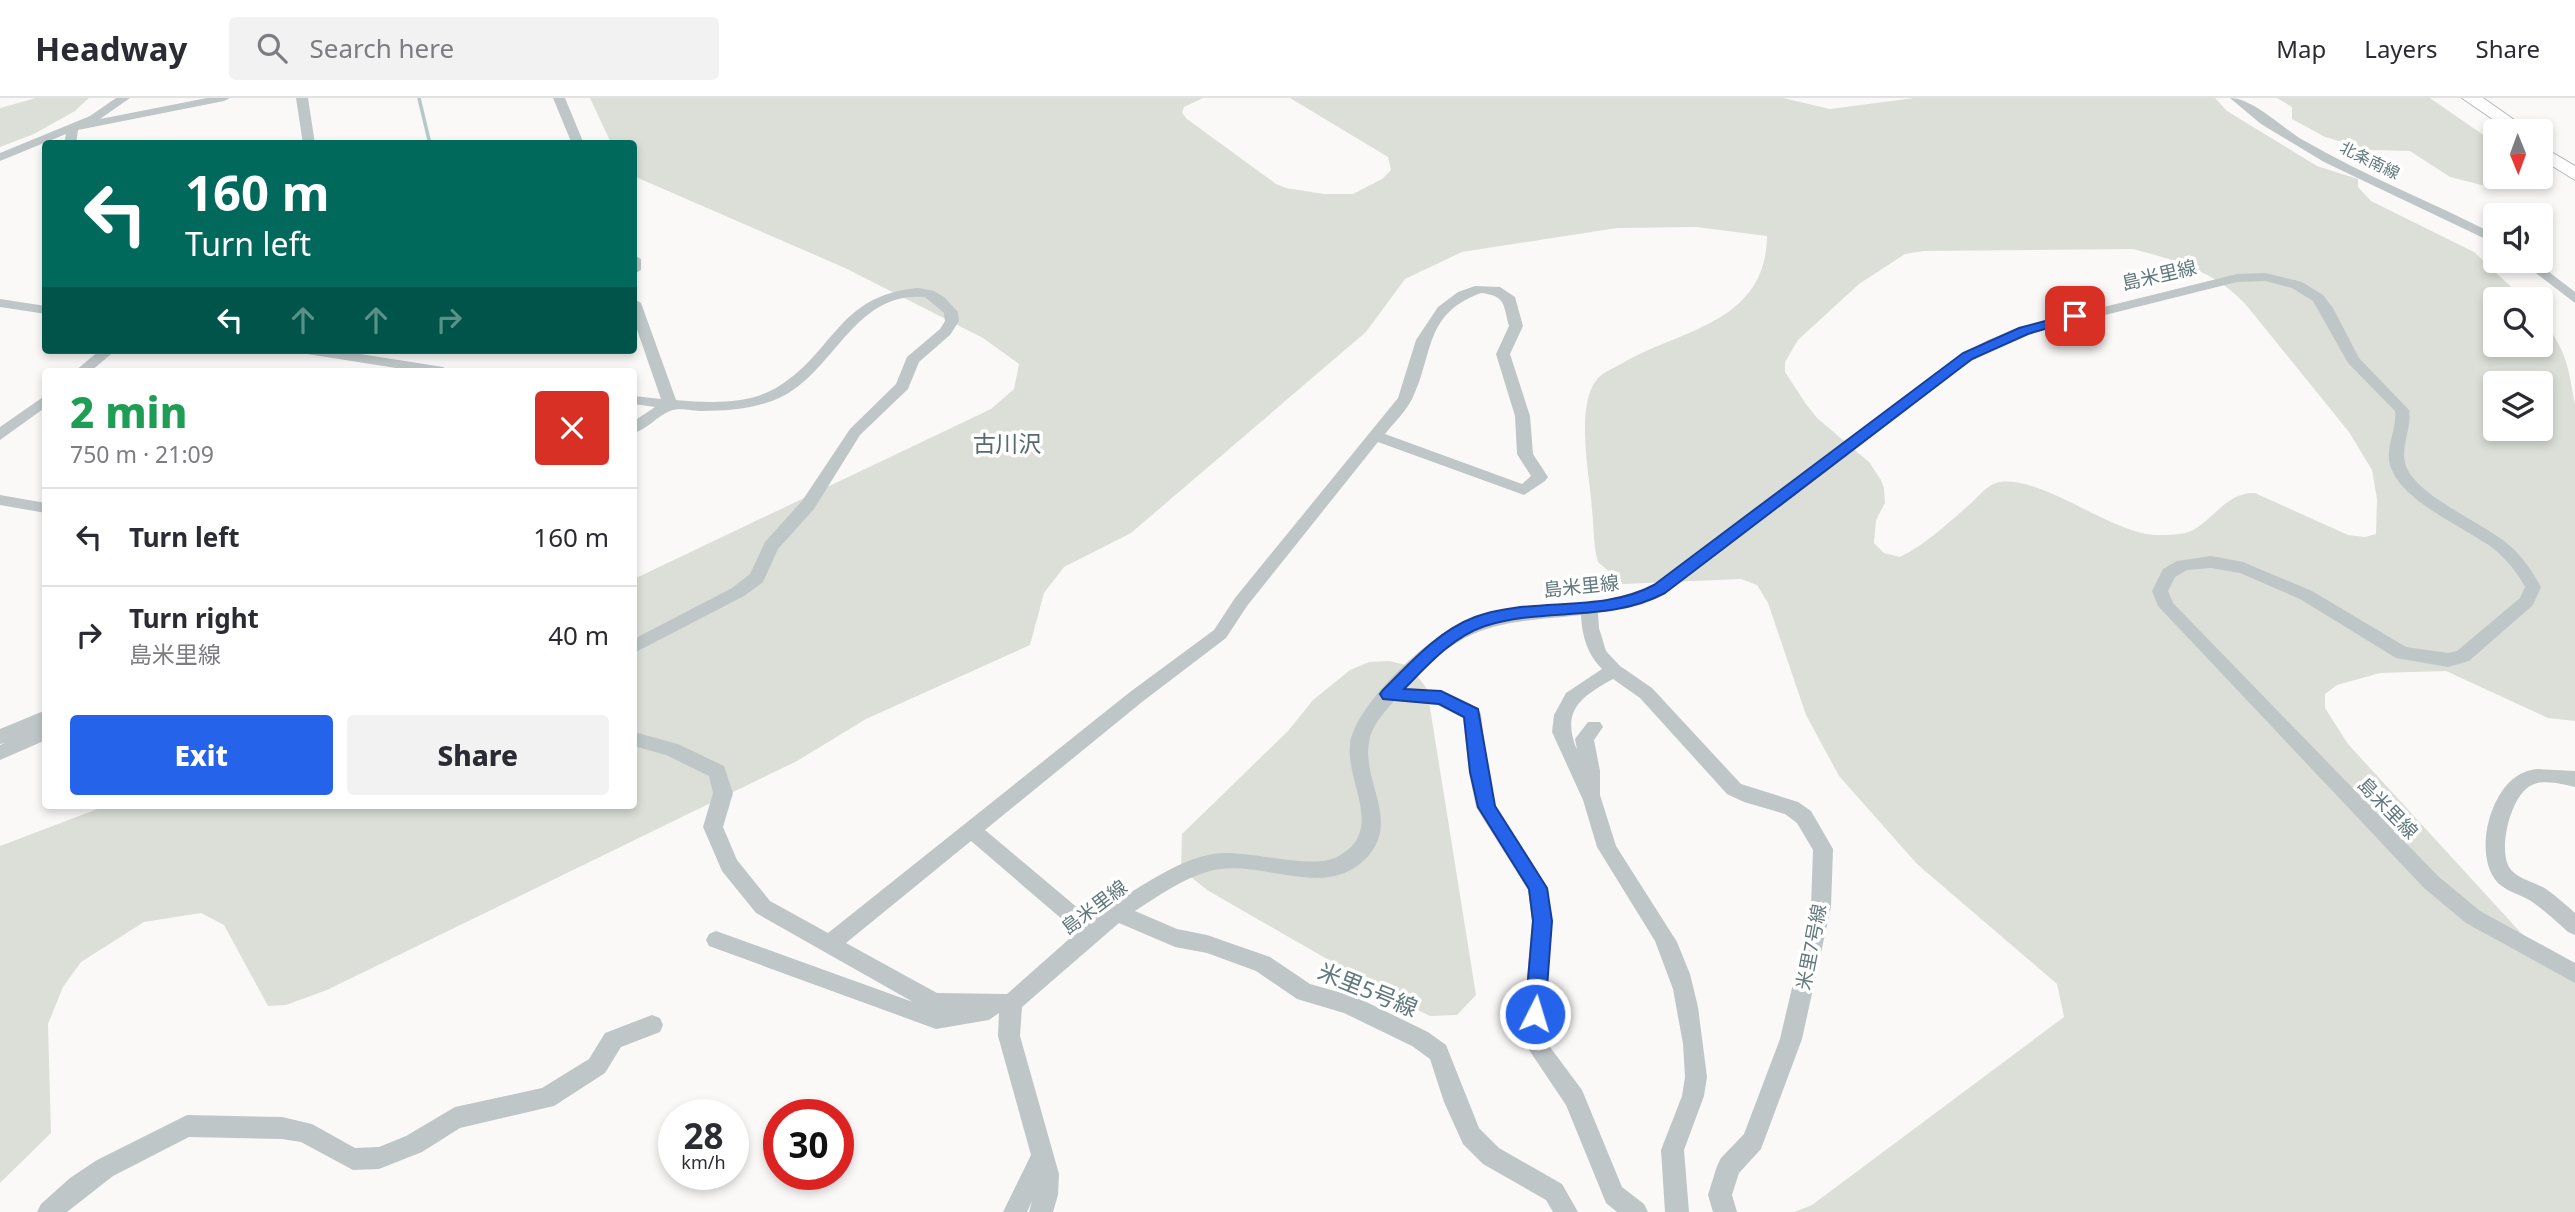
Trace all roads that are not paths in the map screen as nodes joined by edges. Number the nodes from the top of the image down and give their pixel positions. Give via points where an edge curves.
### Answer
1 (124, 98) edge
2 (224, 98) edge
3 (302, 98) edge
4 (559, 98) edge
5 (2236, 98) edge
6 (2462, 98) edge
7 (2471, 98) edge
8 (2493, 119) edge
9 (2503, 119) edge
10 (73, 128) junction
11 (44, 140) edge
12 (71, 140) edge
13 (308, 140) edge
14 (576, 140) edge
15 (42, 141) edge
16 (2553, 152) edge
17 (0, 158) edge
18 (2553, 159) edge
19 (2575, 166) edge
20 (2575, 174) edge
21 (2483, 234) edge
22 (2542, 273) edge
23 (2575, 299) edge
24 (0, 303) edge
25 (42, 309) edge
26 (637, 311) edge
27 (103, 354) edge
28 (355, 354) edge
29 (86, 368) edge
30 (428, 368) edge
31 (637, 400) edge
32 (42, 402) edge
33 (670, 404) junction
34 (637, 426) edge
35 (0, 435) edge
36 (1376, 436) dead end
37 (0, 500) edge
38 (42, 507) edge
39 (1589, 607) junction
40 (637, 645) edge
41 (1614, 671) junction
42 (1388, 694) junction
43 (42, 719) edge
44 (1594, 727) dead end
45 (42, 734) edge
46 (0, 737) edge
47 (637, 740) edge
48 (0, 753) edge
49 (2575, 779) edge
50 (1592, 799) junction
51 (972, 830) junction
52 (1118, 913) junction
53 (2575, 926) edge
54 (1092, 932) junction
55 (716, 940) dead end
56 (828, 945) junction
57 (2575, 974) edge
58 (1012, 1004) junction
59 (652, 1025) dead end
60 (1042, 1156) junction
61 (49, 1212) edge
62 (1015, 1212) edge
63 (1041, 1212) edge
64 (1566, 1212) edge
65 (1636, 1212) edge
66 (1677, 1212) edge
67 (1725, 1212) edge

1 - 10 street
2 - 10 street
3 - 13 street
4 - 14 street
5 - 21 street, 北条南線 via 2294,141
6 - 8 highway
7 - 9 highway
10 - 11 street
10 - 12 street
15 - 17 street
16 - 19 highway
18 - 20 highway
22 - 23 street
24 - 25 street
26 - 33 street
27 - 29 street
28 - 30 street
31 - 33 street
32 - 35 street
33 - 34 street
33 - 40 street via 730,406 766,398 810,369 856,315 889,299 928,293 951,312 945,332 912,360 904,386 855,432 808,505 771,546 757,578
36 - 51 street via 1524,490 1540,477 1525,454 1522,414 1503,354 1516,326 1508,297 1500,291 1480,289 1443,310 1423,340 1400,406 1241,602 1220,634
37 - 38 street
39 - 41 street, 米里7号線 via 1598,654
39 - 42 street, 島米里線 via 1522,612 1478,622 1436,647
39 - 57 street, 島米里線 via 1639,600 1660,589 1958,363 1993,343 2075,316 2237,278 2265,277 2297,285 2318,298 2353,360 2402,410 2405,420 2395,444 2401,471 2428,498 2514,555 2533,587 2527,601 2463,656 2448,660 2402,653 2306,595 2244,568 2211,562 2183,565 2169,573 2160,591 2166,606 2431,883 2473,917
41 - 50 street via 1582,688 1567,705 1560,727
41 - 67 street, 米里7号線 via 1646,693 1734,789 1791,808 1804,817 1822,849 1821,907 1791,1039 1753,1141 1729,1166 1720,1195
42 - 52 street, 島米里線 via 1359,740 1359,766 1374,821 1367,847 1344,864 1310,870 1211,862 1165,881
42 - 65 street via 1441,698 1472,713 1486,807 1538,888 1542,921 1535,1014 1540,1050 1574,1098 1614,1195
43 - 46 street
44 - 50 street via 1584,739
45 - 48 street
47 - 56 street via 671,749 717,771 723,793 713,827 729,865 763,907
49 - 53 street via 2525,779 2509,795 2497,827 2496,862 2503,875 2542,898
50 - 66 street via 1608,851 1676,962 1684,989 1696,1086 1673,1145
51 - 54 street
51 - 56 street
52 - 54 street, 島米里線
52 - 64 street, 米里5号線 via 1175,938 1263,964 1304,992 1348,1004 1420,1039 1438,1052 1471,1136 1491,1156 1553,1192
54 - 58 street, 島米里線
55 - 58 street via 936,1018
56 - 58 street via 934,1003
58 - 60 street via 1008,1030
59 - 61 street via 612,1040 597,1066 546,1098 455,1118 414,1144 379,1158 353,1159 304,1132 282,1128 187,1126 104,1168
60 - 62 street
60 - 63 street via 1047,1174

